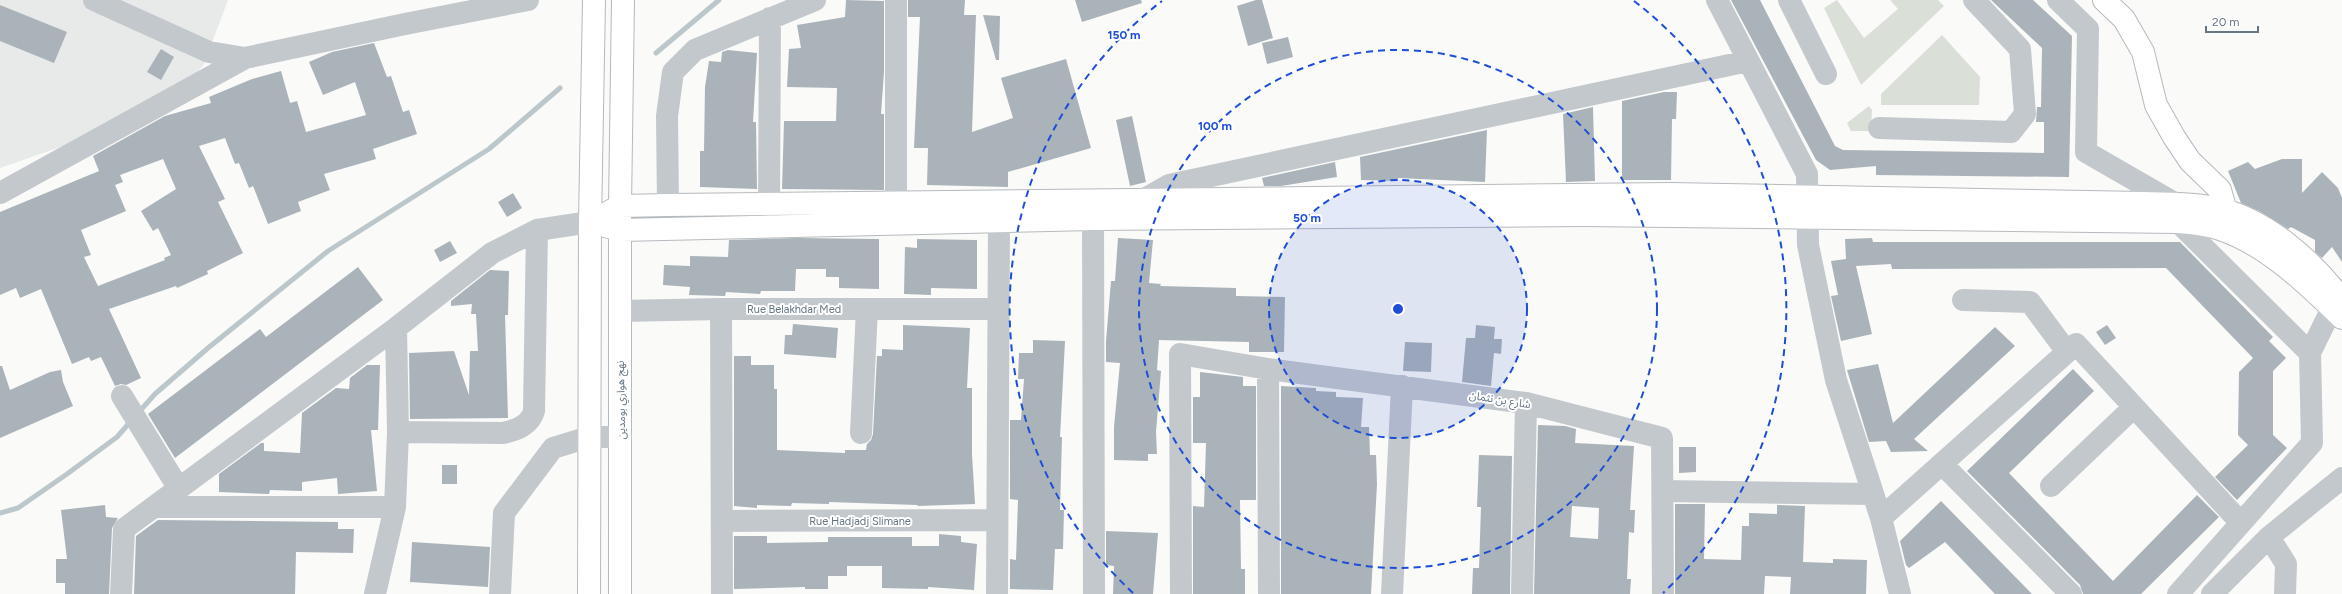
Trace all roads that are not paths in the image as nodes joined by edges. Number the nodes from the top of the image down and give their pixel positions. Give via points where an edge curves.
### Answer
1 (94, 0) edge
2 (528, 0) edge
3 (594, 0) edge
4 (623, 0) edge
5 (815, 0) edge
6 (896, 0) edge
7 (1717, 0) edge
8 (1789, 0) edge
9 (1974, 0) edge
10 (2058, 0) edge
11 (2104, 0) edge
12 (770, 18) junction
13 (245, 58) junction
14 (1748, 61) junction
15 (1826, 74) dead end
16 (1879, 128) dead end
17 (0, 193) edge
18 (896, 202) junction
19 (1141, 202) junction
20 (668, 205) junction
21 (769, 205) junction
22 (620, 206) junction
23 (1807, 207) junction
24 (1093, 210) junction
25 (2228, 211) junction
26 (2178, 213) junction
27 (590, 222) junction
28 (999, 222) junction
29 (536, 230) junction
30 (620, 230) junction
31 (2231, 234) junction
32 (1963, 300) dead end
33 (2339, 306) edge
34 (721, 309) junction
35 (999, 309) junction
36 (867, 310) junction
37 (620, 311) junction
38 (396, 328) junction
39 (2066, 352) junction
40 (2310, 353) junction
41 (1268, 369) junction
42 (1402, 386) junction
43 (125, 400) dead end
44 (1526, 403) junction
45 (2134, 408) junction
46 (398, 432) junction
47 (861, 433) dead end
48 (589, 437) junction
49 (621, 437) junction
50 (1942, 464) junction
51 (2342, 478) edge
52 (2051, 486) dead end
53 (179, 489) junction
54 (1662, 491) junction
55 (1873, 494) junction
56 (154, 507) junction
57 (395, 507) junction
58 (1881, 518) junction
59 (998, 520) junction
60 (722, 522) junction
61 (2241, 523) junction
62 (2269, 537) junction
63 (121, 594) edge
64 (375, 594) edge
65 (500, 594) edge
66 (589, 594) edge
67 (620, 594) edge
68 (722, 594) edge
69 (997, 594) edge
70 (1094, 594) edge
71 (1181, 594) edge
72 (1268, 594) edge
73 (1392, 594) edge
74 (1522, 594) edge
75 (1663, 594) edge
76 (1900, 594) edge
77 (2071, 594) edge
78 (2178, 594) edge
79 (2212, 594) edge
80 (2284, 594) edge

1 - 13 street via 209,52
2 - 13 street
3 - 27 main road
4 - 22 main road, نهج هواري بومدين
5 - 12 street
6 - 18 street
7 - 14 street
8 - 15 street
9 - 16 street via 2020,49 2025,114 2010,132
10 - 26 street via 2088,29 2086,152
11 - 25 main road via 2124,19 2143,52 2156,105 2174,137 2190,161 2220,190
12 - 20 street via 694,50 673,72 668,116
12 - 21 street
13 - 17 street
14 - 19 street via 1169,185
14 - 23 street via 1807,174
18 - 21 main road
18 - 24 main road
19 - 23 main road via 1671,194
19 - 24 main road
20 - 21 main road
20 - 22 main road
22 - 27 main road
22 - 30 main road, نهج هواري بومدين
23 - 24 main road via 1576,215
23 - 26 main road
23 - 55 street via 1808,245 1836,380
24 - 28 main road
24 - 70 street
25 - 26 main road via 2204,206
25 - 31 main road
25 - 33 main road via 2260,226 2320,273
26 - 31 main road
26 - 40 street
27 - 29 street
27 - 30 main road
27 - 48 main road
28 - 30 main road
28 - 35 street
29 - 38 street via 492,253
29 - 46 street via 534,411 529,421 519,428 503,433
30 - 37 main road, نهج هواري بومدين
31 - 33 main road via 2269,256
32 - 39 street via 2030,302
33 - 40 street
34 - 36 street, Rue Belakhdar Med
34 - 37 street, Rue Belakhdar Med
34 - 60 street
35 - 36 street, Rue Belakhdar Med
35 - 59 street
36 - 47 street
37 - 49 main road, نهج هواري بومدين
38 - 46 street
38 - 53 street
39 - 45 street via 2076,344
39 - 50 street
40 - 61 street via 2312,443
41 - 42 street, شارع بن نثمان
41 - 71 street, شارع بن نثمان via 1180,354
41 - 72 street
42 - 44 street, شارع بن نثمان
42 - 73 street
43 - 53 street
44 - 54 street, شارع بن نثمان via 1662,438
44 - 74 street
45 - 52 street
45 - 61 street
46 - 57 street
48 - 49 street
48 - 65 street via 553,448 504,513
48 - 66 main road
49 - 67 main road, نهج هواري بومدين
50 - 58 street
50 - 77 street
51 - 62 street
53 - 56 street
54 - 55 street
54 - 75 street, شارع بن نثمان
55 - 58 street
56 - 57 street
56 - 63 street via 124,529
57 - 64 street
58 - 76 street
59 - 60 street, Rue Hadjadj Slimane
59 - 69 street
60 - 68 street
61 - 78 street
62 - 79 street
62 - 80 street via 2286,564

